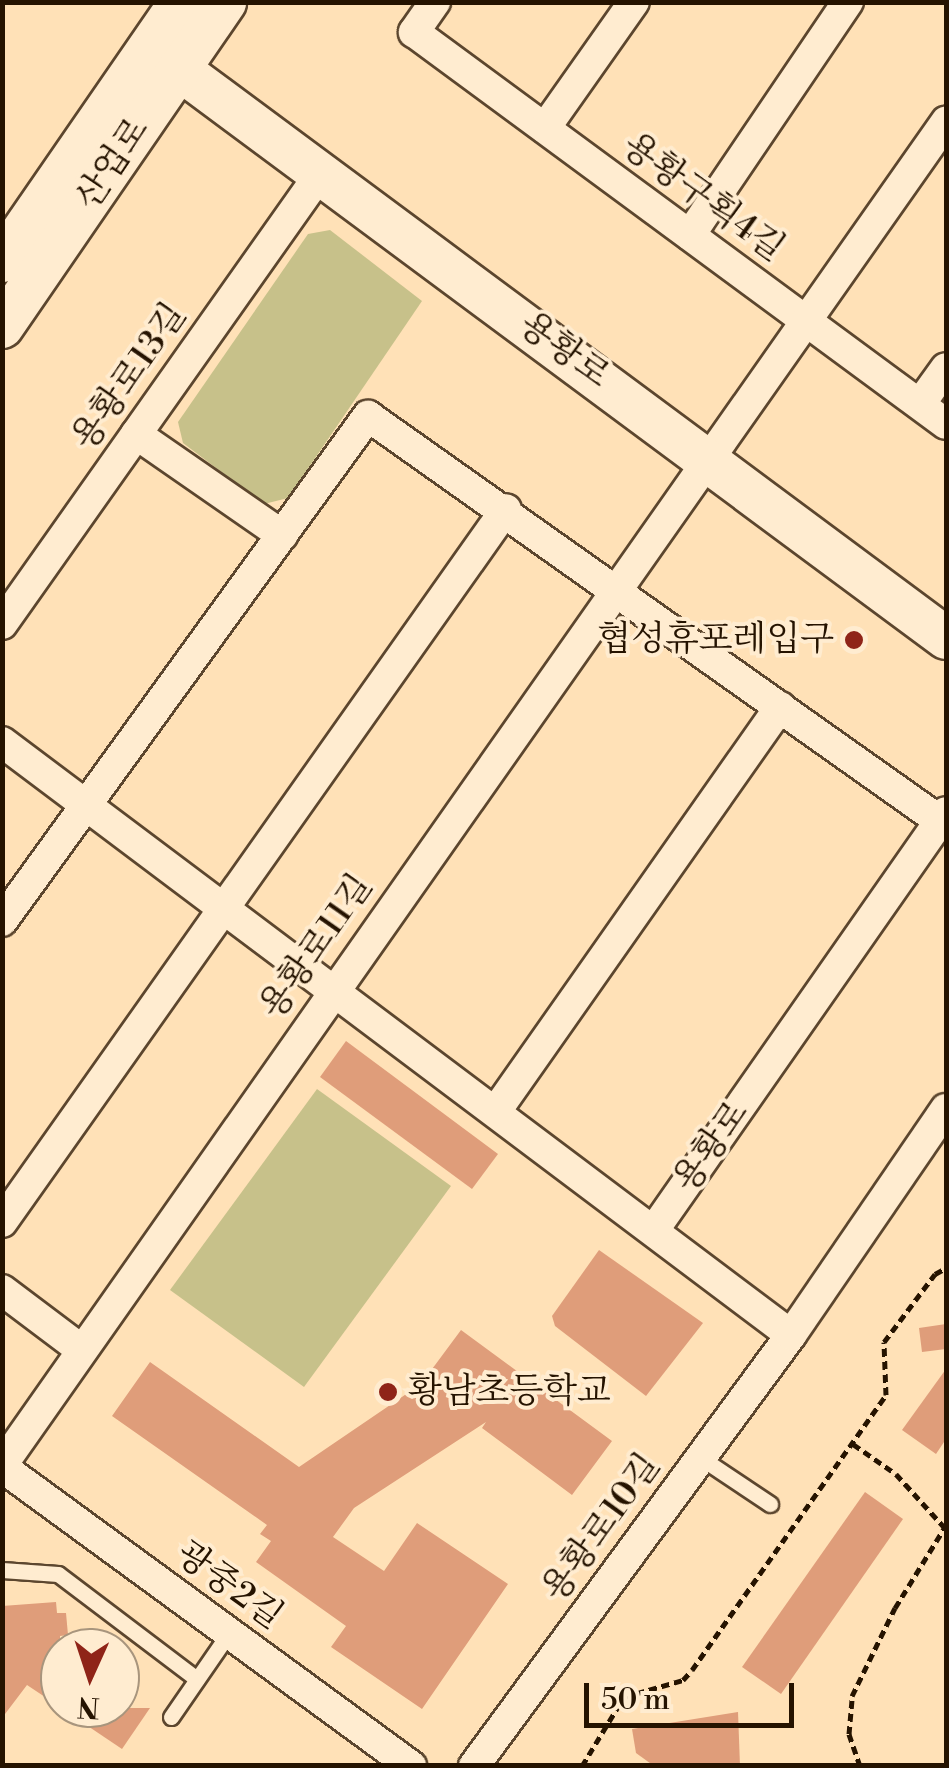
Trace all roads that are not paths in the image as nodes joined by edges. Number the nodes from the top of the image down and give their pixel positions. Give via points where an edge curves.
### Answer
1 (181, 2) edge
2 (225, 2) edge
3 (435, 2) edge
4 (634, 2) edge
5 (848, 2) edge
6 (179, 69) junction
7 (946, 122) edge
8 (545, 128) junction
9 (320, 174) junction
10 (690, 235) junction
11 (2, 261) edge
12 (810, 323) junction
13 (2, 326) edge
14 (946, 368) edge
15 (920, 404) junction
16 (946, 424) edge
17 (136, 434) junction
18 (710, 456) junction
19 (506, 510) junction
20 (282, 534) junction
21 (616, 589) junction
22 (2, 624) edge
23 (946, 638) edge
24 (780, 707) junction
25 (2, 742) edge
26 (86, 805) junction
27 (943, 817) edge
28 (225, 907) junction
29 (2, 921) edge
30 (332, 992) junction
31 (946, 1110) edge
32 (496, 1111) junction
33 (2, 1222) edge
34 (656, 1227) junction
35 (2, 1290) edge
36 (791, 1335) junction
37 (79, 1348) junction
38 (701, 1458) junction
39 (2, 1466) edge
40 (770, 1504) dead end
41 (2, 1570) edge
42 (229, 1633) junction
43 (198, 1680) junction
44 (172, 1718) dead end
45 (410, 1766) edge
46 (474, 1766) edge

1 - 11 street
2 - 6 street, 산업로
3 - 8 street, 용황구획4길 via 414,32
4 - 8 street
5 - 10 street
6 - 9 street, 용황로
6 - 13 street, 산업로
7 - 12 street, 용황로11길
8 - 10 street, 용황구획4길
9 - 17 street, 용황로13길
9 - 18 street, 용황로
10 - 12 street, 용황구획4길
12 - 15 street, 용황구획4길
12 - 18 street, 용황로11길
14 - 15 street
15 - 16 street, 용황구획4길
17 - 20 street
17 - 22 street, 용황로13길
18 - 21 street, 용황로11길
18 - 23 street, 용황로
19 - 20 street via 368,416
19 - 21 street
19 - 28 street
20 - 26 street
21 - 24 street, 용황로
21 - 30 street, 용황로11길
24 - 27 street, 용황로
24 - 32 street
25 - 26 street
26 - 28 street
26 - 29 street
27 - 34 street, 용황로
28 - 30 street
28 - 33 street
30 - 32 street
30 - 37 street, 용황로11길
31 - 36 street, 용황로10길
32 - 34 street
34 - 36 street
35 - 37 street
36 - 38 street, 용황로10길
37 - 39 street, 용황로11길
38 - 40 lane
38 - 46 street, 용황로10길
39 - 42 street, 광중2길
41 - 43 lane via 58,1574
42 - 43 lane
42 - 45 street, 광중2길
43 - 44 lane

